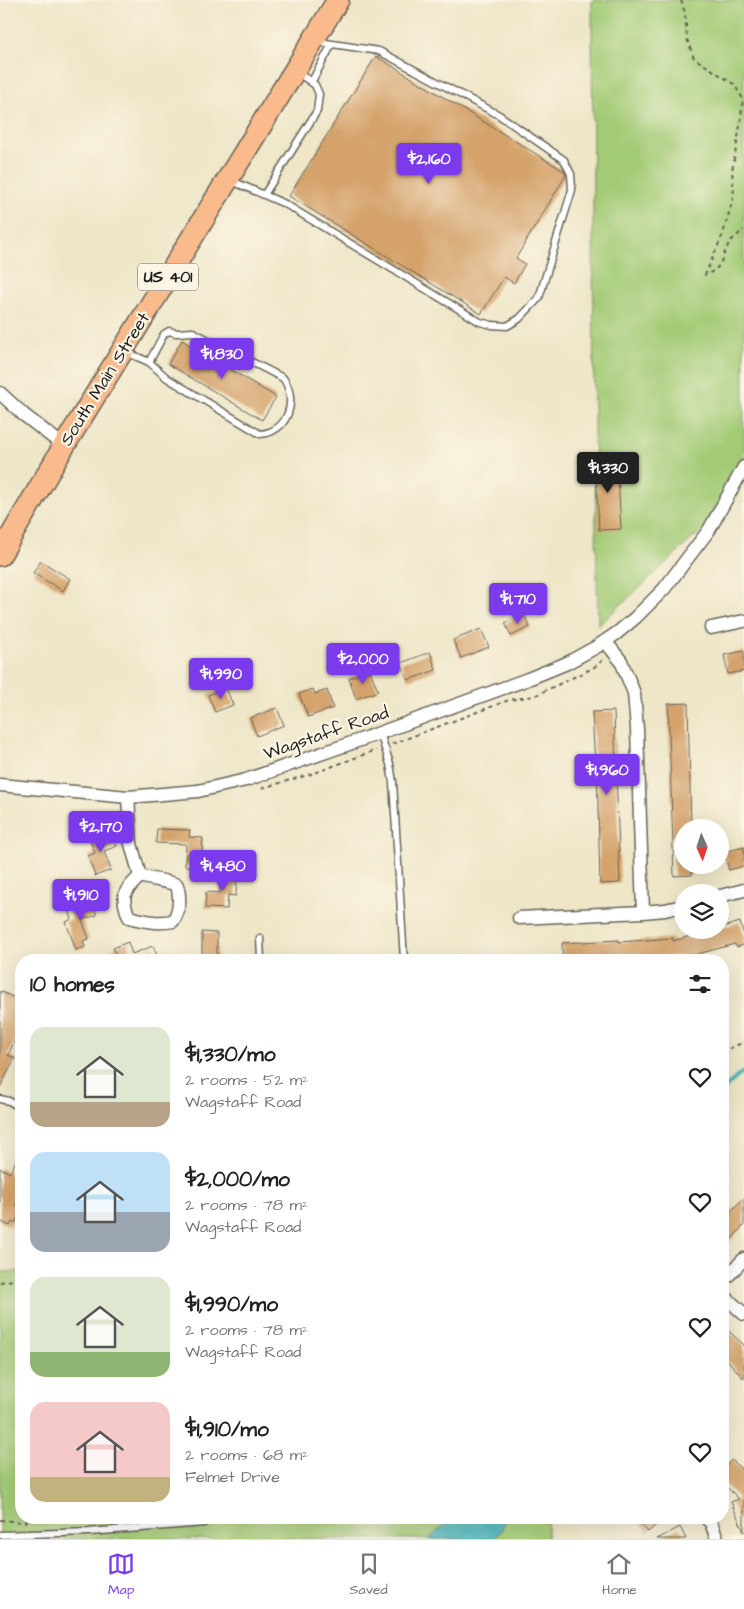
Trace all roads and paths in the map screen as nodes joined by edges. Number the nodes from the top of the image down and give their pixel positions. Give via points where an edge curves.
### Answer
1 (338, 0) edge
2 (681, 0) edge
3 (323, 41) junction
4 (303, 76) junction
5 (228, 179) junction
6 (264, 195) junction
7 (744, 230) edge
8 (123, 351) junction
9 (149, 362) junction
10 (0, 393) edge
11 (64, 446) junction
12 (744, 467) edge
13 (0, 555) edge
14 (744, 621) edge
15 (711, 628) dead end
16 (605, 641) junction
17 (602, 662) dead end
18 (380, 733) junction
19 (394, 743) dead end
20 (371, 752) dead end
21 (0, 785) edge
22 (262, 788) dead end
23 (128, 797) junction
24 (140, 876) junction
25 (744, 890) edge
26 (729, 894) edge
27 (674, 908) edge
28 (643, 912) junction
29 (519, 918) dead end
30 (260, 938) dead end
31 (261, 954) edge
32 (404, 954) edge
33 (744, 1042) edge
34 (729, 1049) edge
35 (0, 1099) edge
36 (15, 1104) edge
37 (744, 1259) edge
38 (729, 1275) edge
39 (15, 1280) edge
40 (0, 1282) edge
41 (729, 1300) edge
42 (744, 1314) edge
43 (0, 1520) edge
44 (15, 1521) edge
45 (204, 1524) dead end
46 (711, 1524) edge
47 (0, 1535) edge
48 (717, 1539) edge

1 - 3 highway, South Main Street / US 401
2 - 7 path via 687,39 694,58 734,84 742,99 732,171 734,195 723,234 705,275 716,271 729,244
3 - 4 highway, South Main Street / US 401
3 - 6 lane via 379,52 499,116 564,160 572,174 572,190 539,298 519,319 507,326 480,322 285,204
4 - 5 highway, South Main Street / US 401
4 - 6 lane via 315,84 319,94 317,111
5 - 6 lane
5 - 8 highway, South Main Street / US 401
8 - 9 lane
8 - 11 highway, South Main Street / US 401
9 - 9 lane via 164,334 169,331 193,332 283,378 289,386 290,409 276,429 260,434
10 - 11 street
11 - 13 highway, South Main Street / US 401
12 - 16 street, Wagstaff Road via 709,530 688,560 635,618
14 - 15 street
16 - 18 street, Wagstaff Road via 567,663
16 - 28 street via 621,661 634,693
17 - 19 path via 534,696 509,700
18 - 23 street, Wagstaff Road via 246,780 198,791
18 - 32 lane via 393,782
20 - 22 path
21 - 23 street, Wagstaff Road
23 - 24 street via 131,844
24 - 24 street via 126,891 124,904 129,917 163,923 173,921 179,912 177,885
25 - 26 street
27 - 28 street
28 - 29 street
30 - 31 lane
33 - 34 path
35 - 36 lane
37 - 38 street
39 - 40 path
41 - 42 street
43 - 44 path
45 - 47 lane
46 - 48 street

